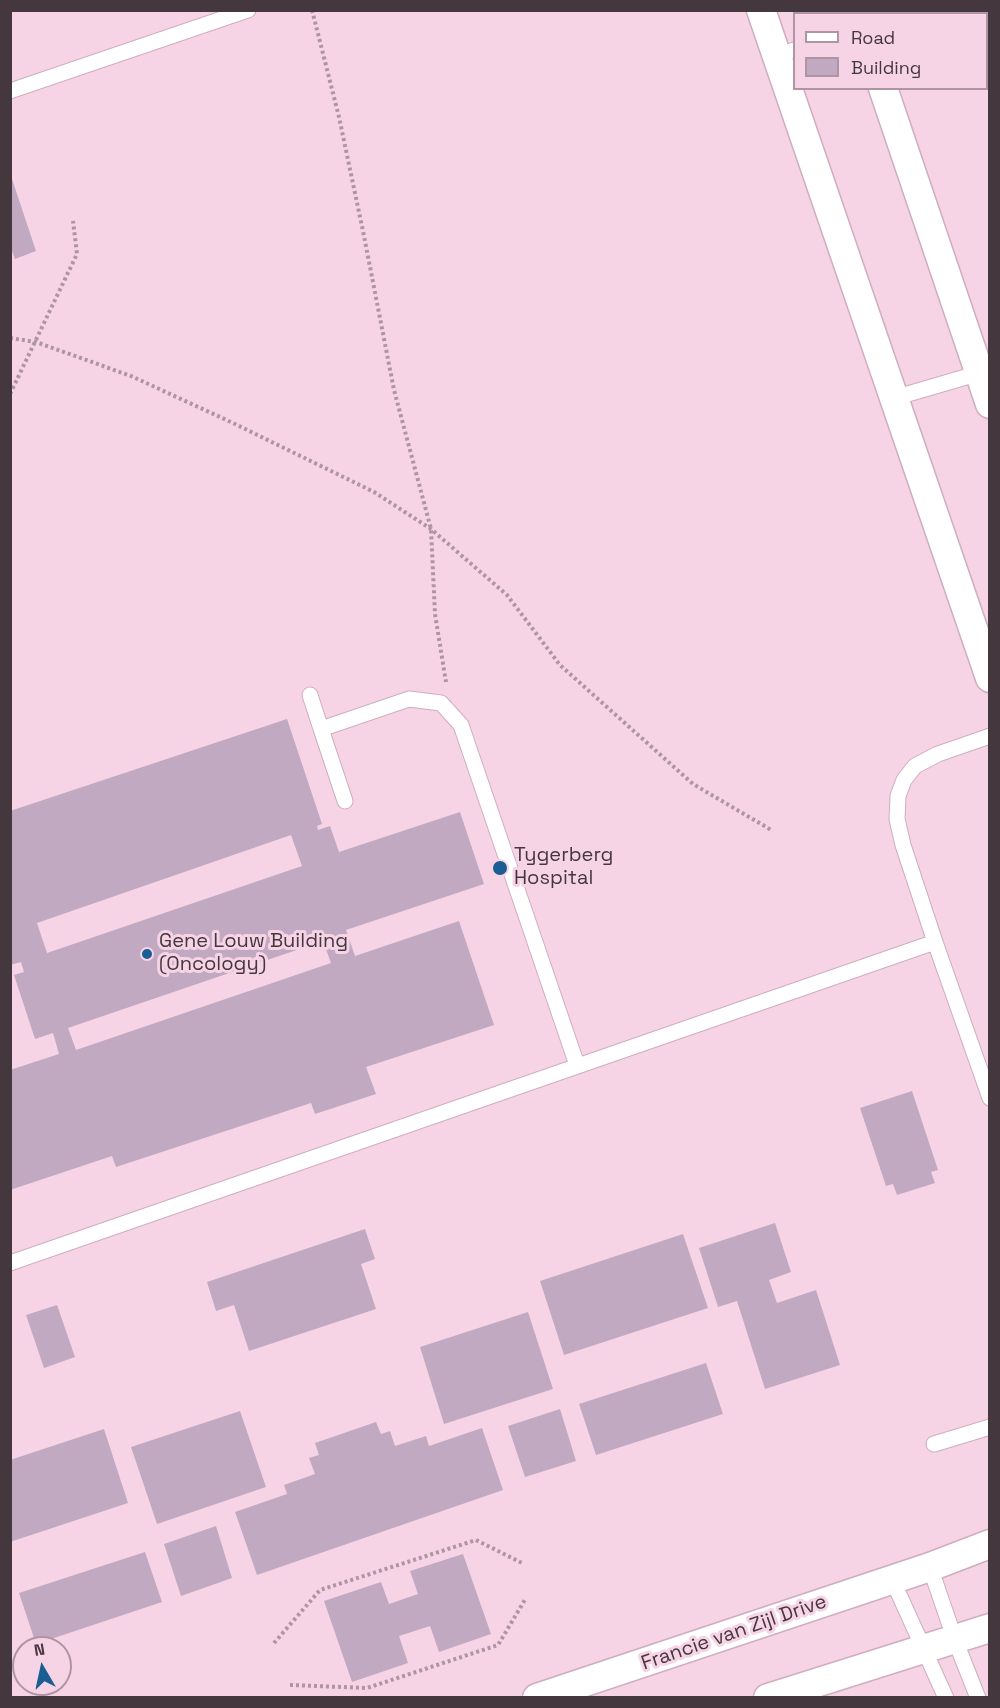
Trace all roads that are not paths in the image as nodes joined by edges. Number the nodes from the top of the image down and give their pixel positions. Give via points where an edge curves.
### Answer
1 (248, 10) edge
2 (762, 10) edge
3 (786, 53) edge
4 (793, 75) edge
5 (798, 90) edge
6 (884, 90) edge
7 (10, 91) edge
8 (984, 371) edge
9 (894, 398) junction
10 (990, 404) edge
11 (990, 678) edge
12 (310, 695) dead end
13 (321, 729) junction
14 (990, 736) edge
15 (345, 801) dead end
16 (935, 942) junction
17 (577, 1065) junction
18 (990, 1098) edge
19 (10, 1263) edge
20 (990, 1427) edge
21 (934, 1444) dead end
22 (990, 1544) edge
23 (930, 1567) junction
24 (892, 1579) junction
25 (990, 1628) edge
26 (955, 1640) junction
27 (923, 1649) junction
28 (537, 1698) edge
29 (768, 1698) edge
30 (946, 1698) edge
31 (978, 1698) edge

1 - 7 lane
2 - 3 street
3 - 4 street
5 - 9 street
6 - 8 street
8 - 9 lane
8 - 10 street
9 - 11 street
12 - 13 lane
13 - 15 lane
13 - 17 lane via 409,699 441,703 461,726
14 - 16 lane via 915,766 898,796 897,819 903,845
16 - 17 lane
16 - 18 lane
17 - 19 lane
20 - 21 lane
22 - 23 street, Francie van Zijl Drive
23 - 24 street, Francie van Zijl Drive
23 - 26 lane
24 - 27 lane
24 - 28 street, Francie van Zijl Drive
25 - 26 street
26 - 27 street
26 - 31 lane
27 - 29 street
27 - 30 lane

